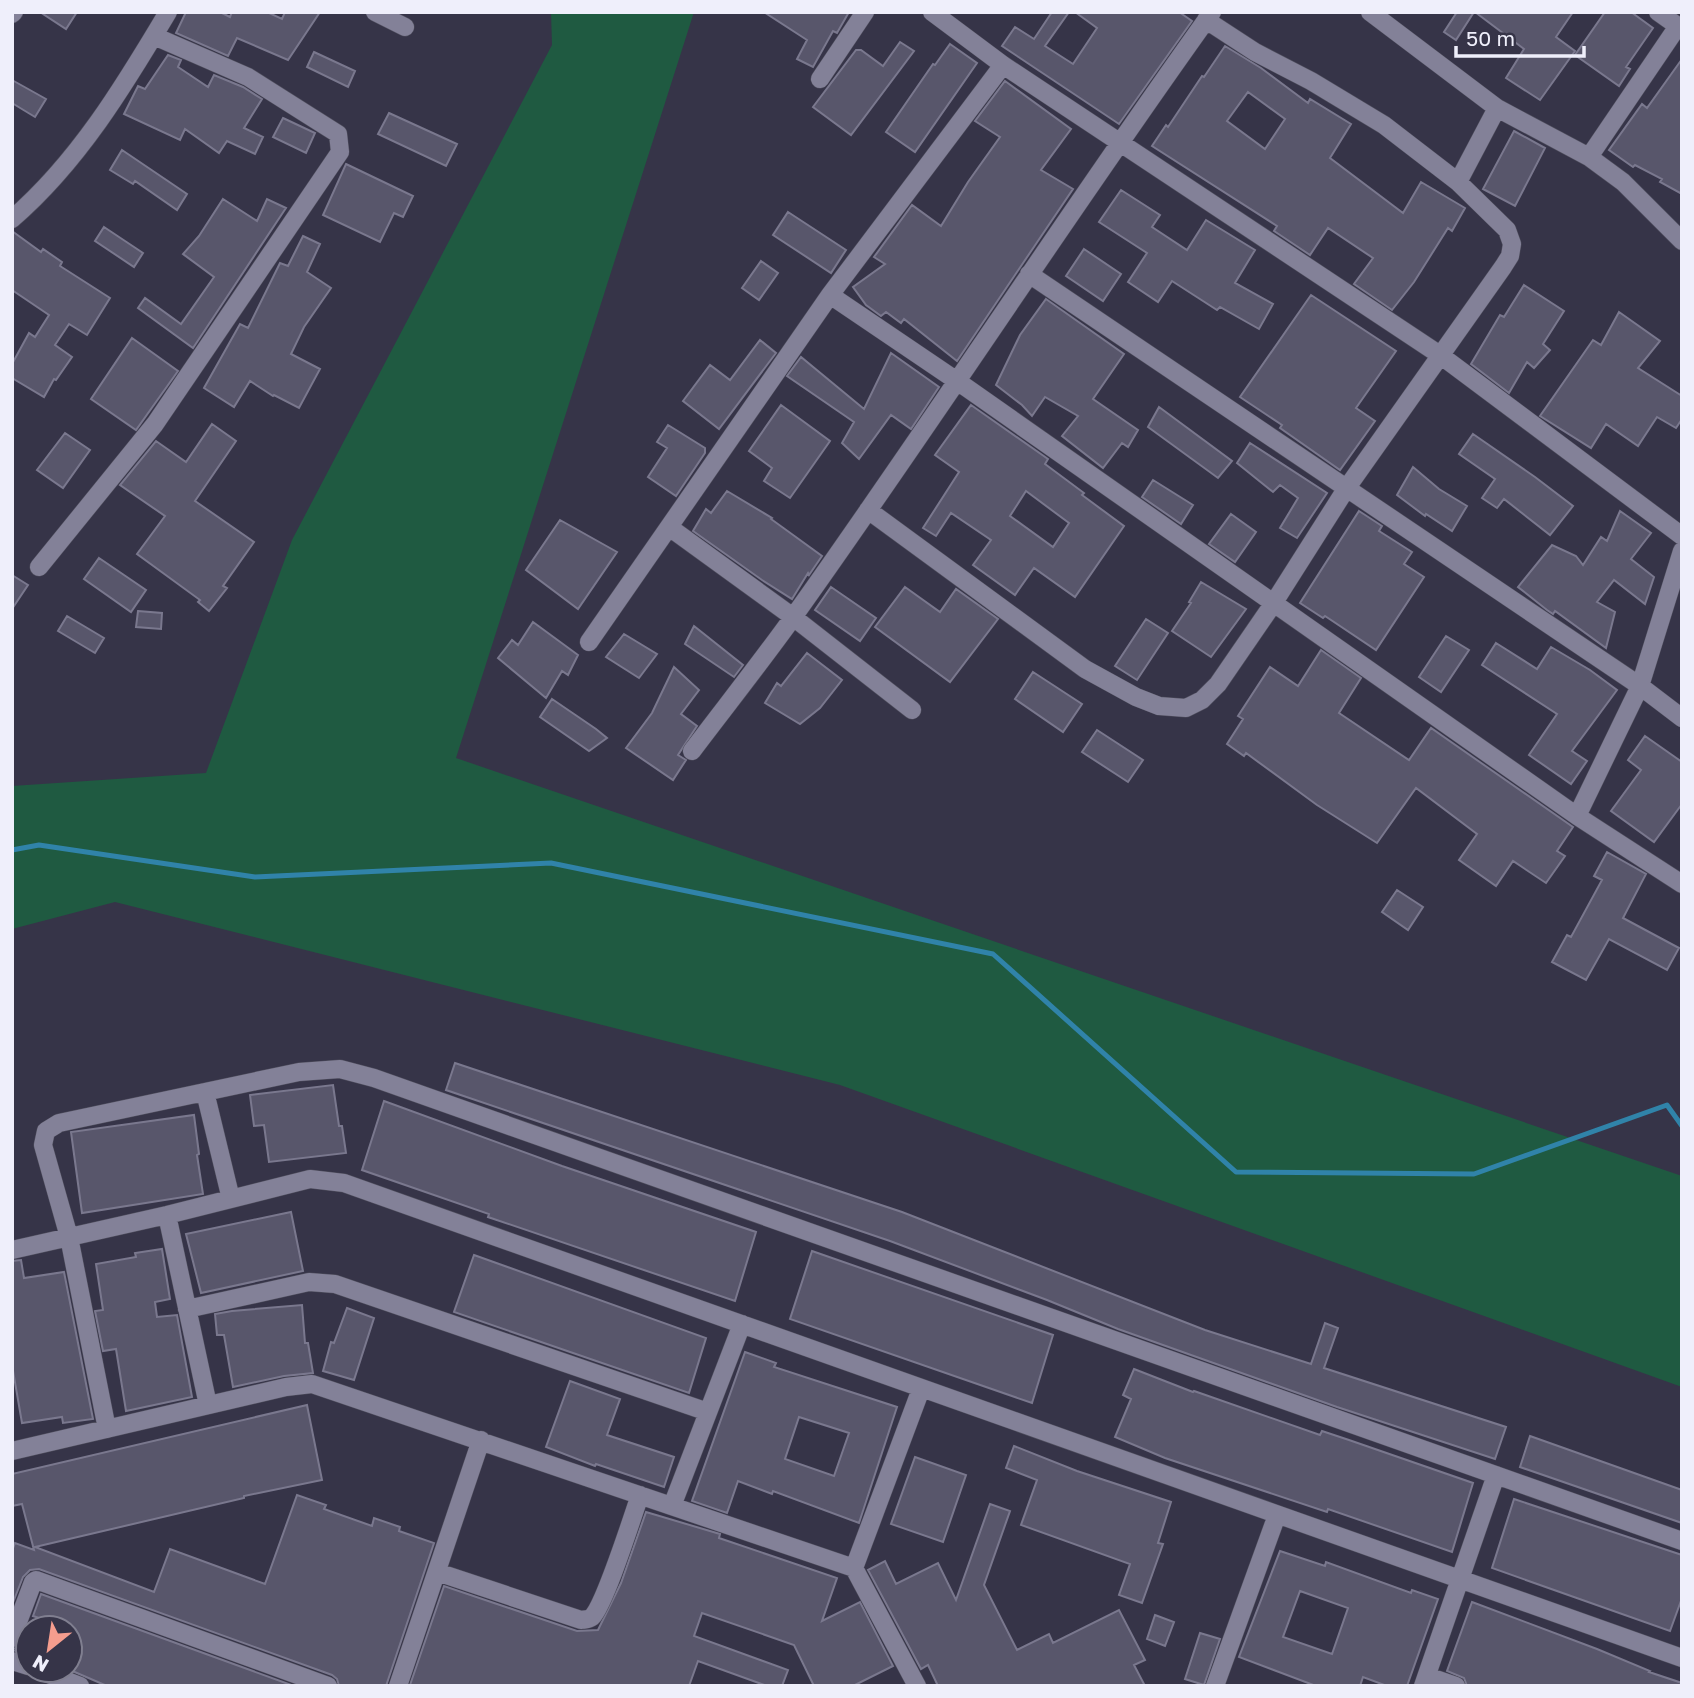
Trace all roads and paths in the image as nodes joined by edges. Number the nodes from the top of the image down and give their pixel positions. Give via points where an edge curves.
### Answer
1 (168, 12) edge
2 (375, 12) edge
3 (865, 12) edge
4 (932, 12) edge
5 (1370, 12) edge
6 (1658, 12) edge
7 (1209, 16) edge
8 (405, 27) dead end
9 (1680, 27) edge
10 (153, 36) junction
11 (1003, 65) junction
12 (820, 79) dead end
13 (1497, 108) junction
14 (1119, 140) junction
15 (1589, 157) junction
16 (1458, 182) junction
17 (12, 219) edge
18 (1682, 241) edge
19 (1029, 274) junction
20 (830, 295) junction
21 (1440, 355) junction
22 (957, 381) junction
23 (1346, 489) junction
24 (868, 510) junction
25 (669, 527) junction
26 (1682, 536) edge
27 (1682, 551) edge
28 (39, 566) dead end
29 (1273, 604) junction
30 (793, 617) junction
31 (589, 642) dead end
32 (1640, 686) junction
33 (912, 710) dead end
34 (1682, 718) edge
35 (692, 751) dead end
36 (1577, 816) junction
37 (1682, 884) edge
38 (205, 1092) junction
39 (231, 1199) junction
40 (167, 1215) junction
41 (69, 1237) junction
42 (12, 1250) edge
43 (187, 1309) junction
44 (743, 1324) junction
45 (921, 1390) junction
46 (208, 1405) junction
47 (708, 1412) junction
48 (107, 1429) junction
49 (481, 1440) junction
50 (13, 1449) edge
51 (1496, 1475) junction
52 (640, 1495) junction
53 (672, 1506) junction
54 (1277, 1515) junction
55 (1682, 1541) edge
56 (854, 1568) junction
57 (437, 1572) junction
58 (1462, 1579) junction
59 (12, 1638) edge
60 (1682, 1658) edge
61 (1425, 1681) edge
62 (328, 1686) edge
63 (398, 1686) edge
64 (917, 1686) edge
65 (1215, 1686) edge
66 (1456, 1686) edge

1 - 10 street
2 - 8 street
3 - 12 street
4 - 11 street
5 - 13 street
6 - 9 street
7 - 14 street
7 - 16 street via 1255,52 1384,125
9 - 15 street
10 - 17 street via 70,159
10 - 28 street via 248,77 338,134 340,152 155,424
11 - 14 street
11 - 20 street
13 - 15 street
13 - 16 street
14 - 19 street
14 - 21 street
15 - 18 street via 1623,181
16 - 21 street via 1507,230 1512,244 1503,267
19 - 22 street
19 - 23 street
20 - 22 street
20 - 25 street
21 - 23 street
21 - 26 street
22 - 24 street
22 - 29 street
23 - 29 street
23 - 32 street
24 - 29 street via 1085,669 1159,706 1186,708 1202,700
24 - 30 street
25 - 30 street
25 - 31 street
27 - 32 street
29 - 36 street
30 - 33 street
30 - 35 street
32 - 34 street
32 - 36 street
36 - 37 street
38 - 39 street
38 - 41 street via 59,1124 46,1131 43,1144
38 - 51 street via 313,1071 340,1069 374,1078
39 - 40 street
39 - 44 street via 310,1179 344,1183
40 - 41 street
40 - 43 street
41 - 42 street
41 - 48 street
43 - 46 street
43 - 47 street via 309,1282 335,1284
44 - 45 street
44 - 47 street
45 - 54 street
45 - 56 street
46 - 48 street
46 - 49 street via 312,1384
47 - 53 street
48 - 50 street
49 - 52 street
49 - 57 street
51 - 55 street
51 - 58 street
52 - 53 street
52 - 57 street via 605,1590 593,1616 587,1619
53 - 56 street
54 - 58 street
54 - 65 street
56 - 64 street
57 - 63 street
58 - 60 street
58 - 61 street
59 - 62 street via 36,1580
61 - 66 street

